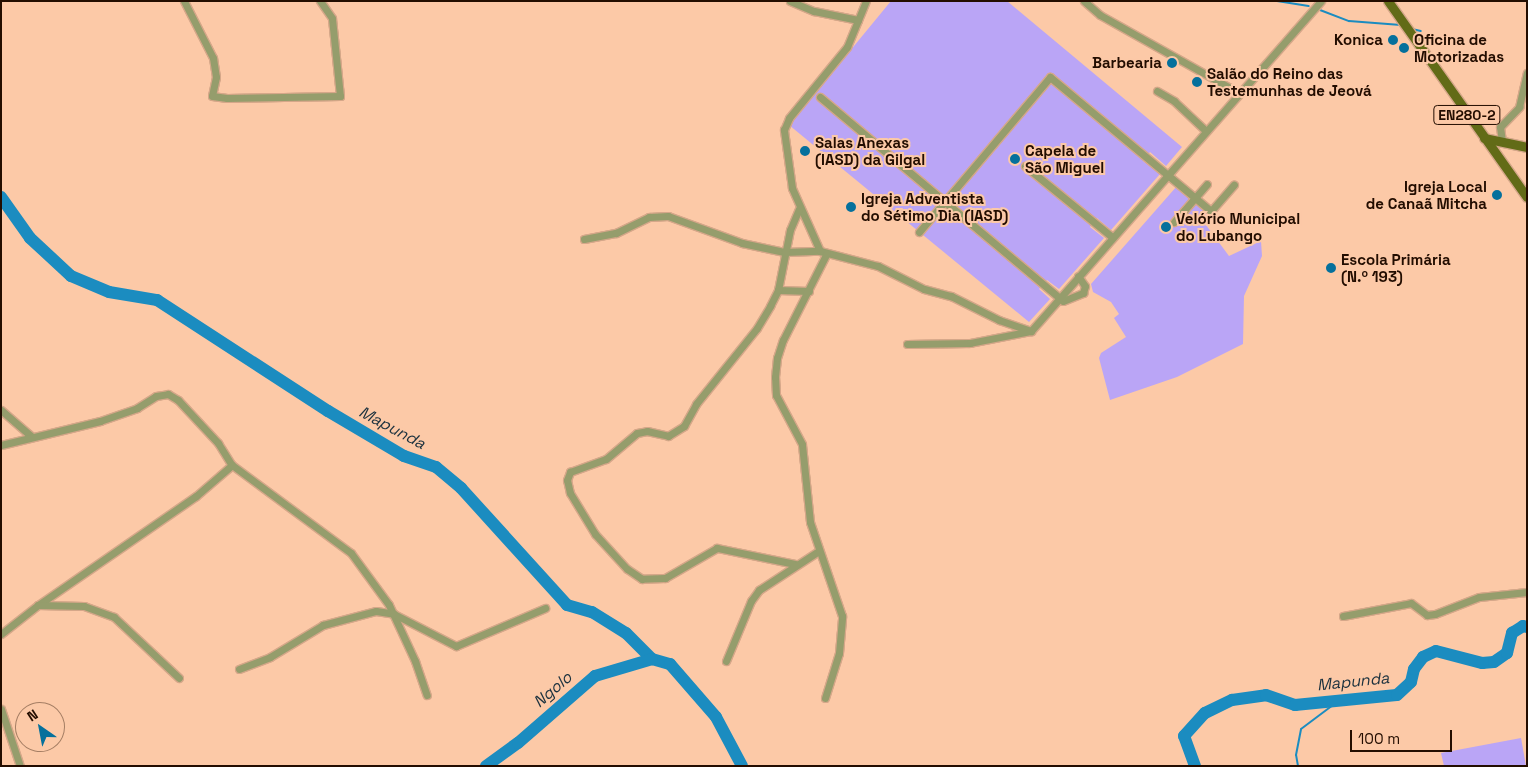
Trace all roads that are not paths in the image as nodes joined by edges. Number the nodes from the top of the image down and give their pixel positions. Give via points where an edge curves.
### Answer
1 (184, 1) edge
2 (320, 1) edge
3 (790, 1) edge
4 (866, 1) edge
5 (1084, 1) edge
6 (1321, 1) edge
7 (1388, 1) edge
8 (858, 20) junction
9 (1527, 73) edge
10 (1157, 91) dead end
11 (1240, 93) junction
12 (820, 97) dead end
13 (1206, 131) junction
14 (1484, 138) junction
15 (1502, 141) junction
16 (1527, 147) edge
17 (1024, 166) dead end
18 (1168, 174) junction
19 (1207, 184) dead end
20 (1234, 185) dead end
21 (1527, 197) edge
22 (1195, 198) junction
23 (945, 202) junction
24 (799, 209) junction
25 (1174, 222) dead end
26 (919, 232) dead end
27 (1112, 237) junction
28 (584, 239) dead end
29 (784, 252) junction
30 (823, 252) junction
31 (1078, 276) junction
32 (778, 290) junction
33 (809, 291) junction
34 (1058, 298) junction
35 (1032, 331) junction
36 (907, 344) dead end
37 (1, 410) edge
38 (31, 436) junction
39 (1, 445) edge
40 (232, 465) junction
41 (817, 552) junction
42 (795, 564) junction
43 (1527, 592) edge
44 (38, 605) junction
45 (544, 608) dead end
46 (394, 614) junction
47 (1343, 616) dead end
48 (1, 634) edge
49 (726, 661) dead end
50 (239, 669) dead end
51 (179, 678) dead end
52 (427, 695) dead end
53 (826, 698) dead end
54 (1, 709) edge
55 (20, 766) edge

1 - 2 street via 213,58 216,76 212,96 340,96 332,18
3 - 8 street via 814,11
4 - 8 street
5 - 11 street via 1100,15
6 - 11 street
7 - 14 main road, EN280-2
8 - 24 street via 847,47 785,124 792,188
9 - 15 street via 1519,107 1500,127
10 - 13 street via 1174,101
11 - 13 street
12 - 23 street
13 - 18 street
14 - 15 main road
14 - 21 main road, EN280-2
15 - 16 main road
17 - 27 street
18 - 22 street
18 - 23 street via 1050,77
18 - 27 street
19 - 22 street
20 - 22 street via 1211,212
22 - 25 street
23 - 26 street
23 - 34 street
24 - 29 street
24 - 30 street
27 - 31 street
28 - 29 street via 616,233 649,217 668,216 742,244
29 - 30 street
29 - 32 street
30 - 33 street
30 - 35 street via 878,266 924,289 951,296 1000,320
31 - 34 street
31 - 34 street via 1085,286 1083,294 1066,302
32 - 33 street
32 - 42 street via 757,328 696,404 684,426 668,436 647,431 637,433 606,459 570,472 566,480 570,493 595,534 627,569 642,579 665,578 718,548
33 - 41 street via 776,358 776,395 802,444 805,501
34 - 35 street
35 - 36 street via 970,342
37 - 38 street
38 - 39 street
38 - 40 street via 100,421 137,408 156,396 168,394 178,400 218,443
40 - 44 street via 229,471 138,538
40 - 46 street via 351,553
41 - 42 street
41 - 53 street via 842,616 839,653
42 - 49 street via 759,590 750,601
43 - 47 street via 1479,597 1435,614 1427,615 1411,603
44 - 48 street
44 - 51 street via 84,606 114,617
45 - 46 street via 456,646
46 - 50 street via 376,611 338,619
46 - 52 street
54 - 55 street

